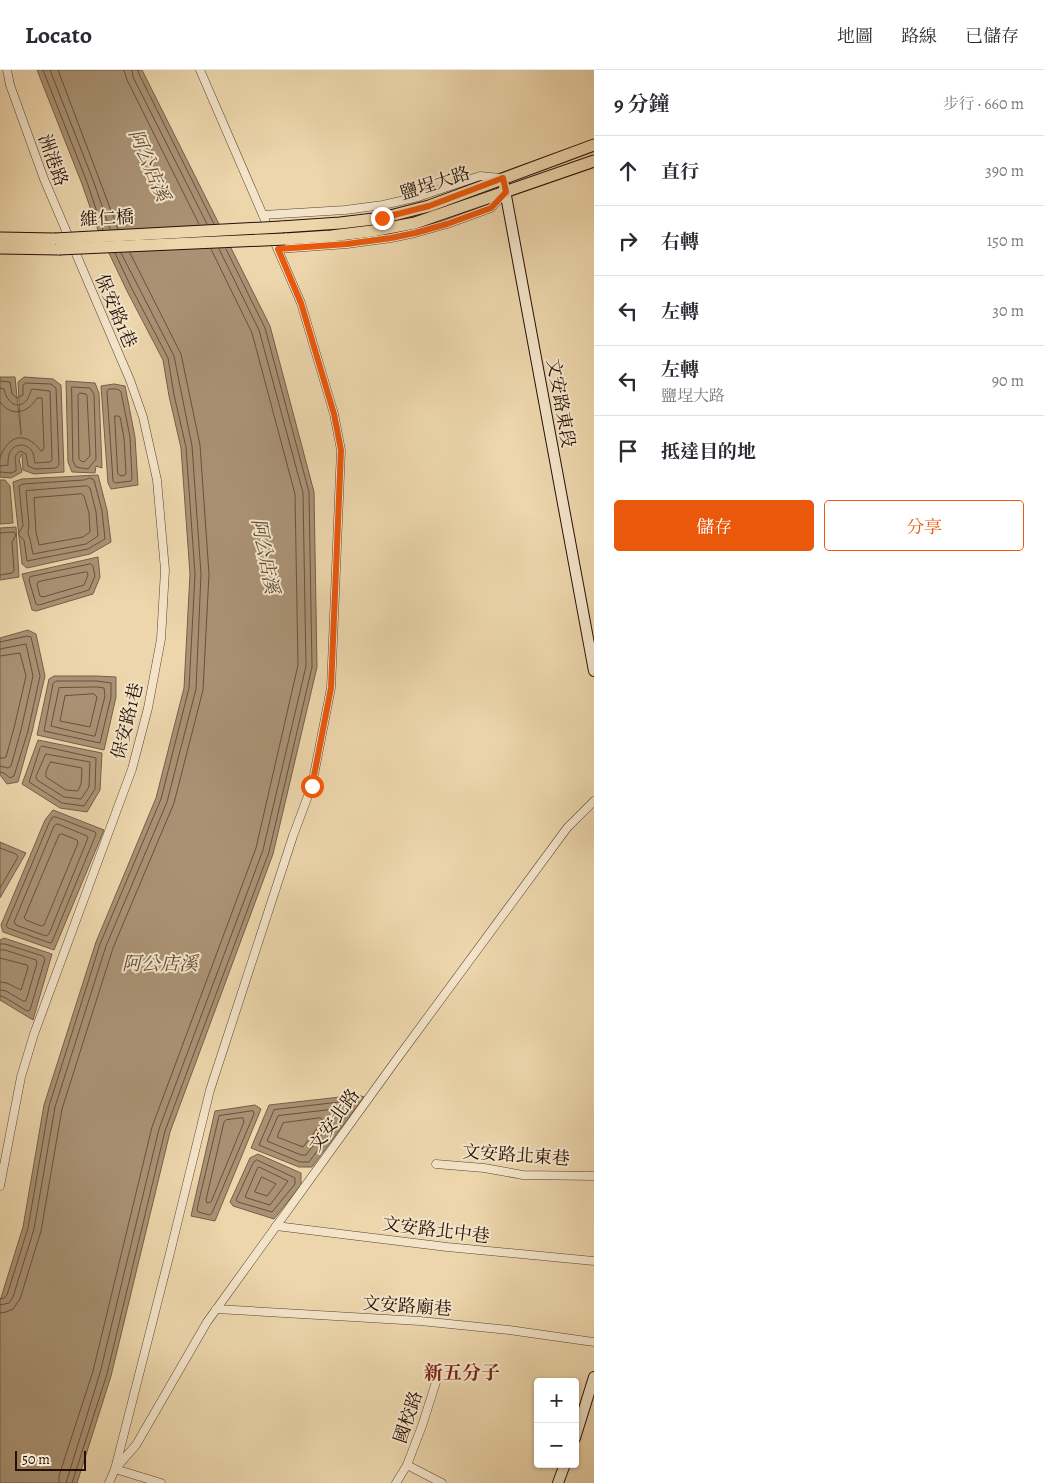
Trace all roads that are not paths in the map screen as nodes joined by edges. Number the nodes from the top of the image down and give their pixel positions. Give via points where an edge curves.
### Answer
1 (7, 70) edge
2 (200, 70) edge
3 (594, 145) edge
4 (594, 161) edge
5 (503, 178) junction
6 (506, 192) junction
7 (263, 214) junction
8 (281, 227) joint
9 (0, 238) edge
10 (285, 239) joint
11 (57, 244) junction
12 (0, 248) edge
13 (278, 249) junction
14 (77, 258) joint
15 (594, 665) edge
16 (594, 801) edge
17 (436, 1164) dead end
18 (594, 1176) edge
19 (0, 1186) edge
20 (276, 1226) junction
21 (594, 1260) edge
22 (216, 1309) junction
23 (594, 1342) edge
24 (594, 1377) edge
25 (437, 1379) dead end
26 (579, 1425) edge
27 (408, 1465) junction
28 (564, 1468) edge
29 (115, 1469) junction
30 (109, 1483) edge
31 (161, 1483) edge
32 (396, 1483) edge
33 (442, 1483) edge
34 (558, 1483) edge

1 - 14 street, 洲港路 via 44,179
2 - 7 street
3 - 5 main road, 鹽埕大路
4 - 6 main road, 鹽埕大路
5 - 6 street, 文安路東段
5 - 7 street via 480,176 383,205
5 - 8 main road, 鹽埕大路 via 429,206 382,218
6 - 10 main road, 鹽埕大路 via 415,223 372,231
6 - 13 street via 491,208 415,233 347,244
6 - 15 street, 文安路東段
7 - 13 street
8 - 11 main road, 維仁橋, bridge
9 - 11 main road
10 - 11 main road, 維仁橋, bridge
11 - 12 main road
13 - 29 street via 301,303 334,414 341,450 331,688 312,786 210,1090
14 - 19 street, 保安路1巷 via 130,380 158,480 165,570 161,639 132,769 31,1043
16 - 20 street, 文安北路 via 567,828
17 - 18 street, 文安路北東巷 via 522,1175
20 - 21 street, 文安路北中巷 via 447,1247
20 - 22 street, 文安北路
22 - 23 street, 文安路廟巷 via 420,1321
22 - 29 street, 文安北路 via 136,1445
24 - 26 street
25 - 27 street, 國校路
27 - 32 street, 國校路
27 - 33 street, 國校路
28 - 34 street
29 - 30 street
29 - 31 street

